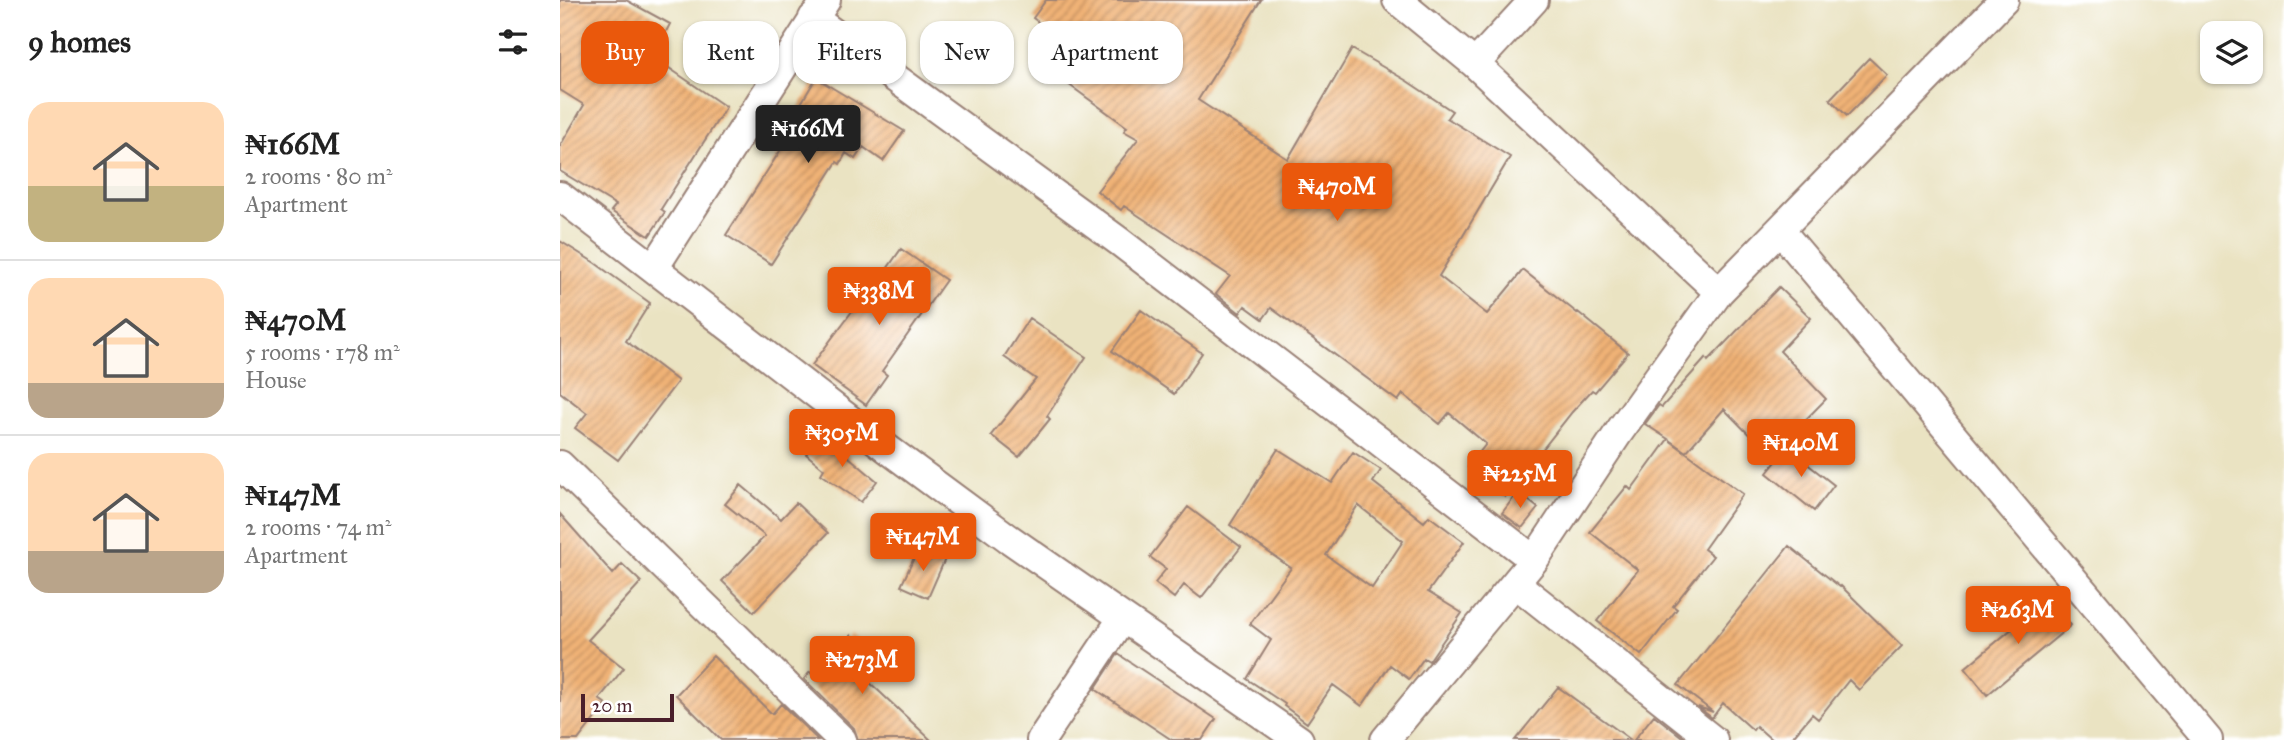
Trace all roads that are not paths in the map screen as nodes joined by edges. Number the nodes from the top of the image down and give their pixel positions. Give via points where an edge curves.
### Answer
1 (1397, 0) edge
2 (1534, 0) edge
3 (2004, 0) edge
4 (819, 9) edge
5 (1475, 64) junction
6 (560, 196) edge
7 (1780, 230) junction
8 (654, 268) junction
9 (1719, 292) junction
10 (560, 465) edge
11 (1534, 560) junction
12 (1515, 583) junction
13 (1122, 619) junction
14 (842, 740) edge
15 (1041, 740) edge
16 (1299, 740) edge
17 (1385, 740) edge
18 (1713, 740) edge
19 (2208, 740) edge

1 - 5 street
2 - 5 street
3 - 7 street
4 - 8 street
4 - 11 street
5 - 9 street
6 - 8 street
7 - 9 street
7 - 19 street
8 - 13 street via 889,450
9 - 11 street
10 - 14 street
11 - 12 street
12 - 17 street
12 - 18 street
13 - 15 street
13 - 16 street

